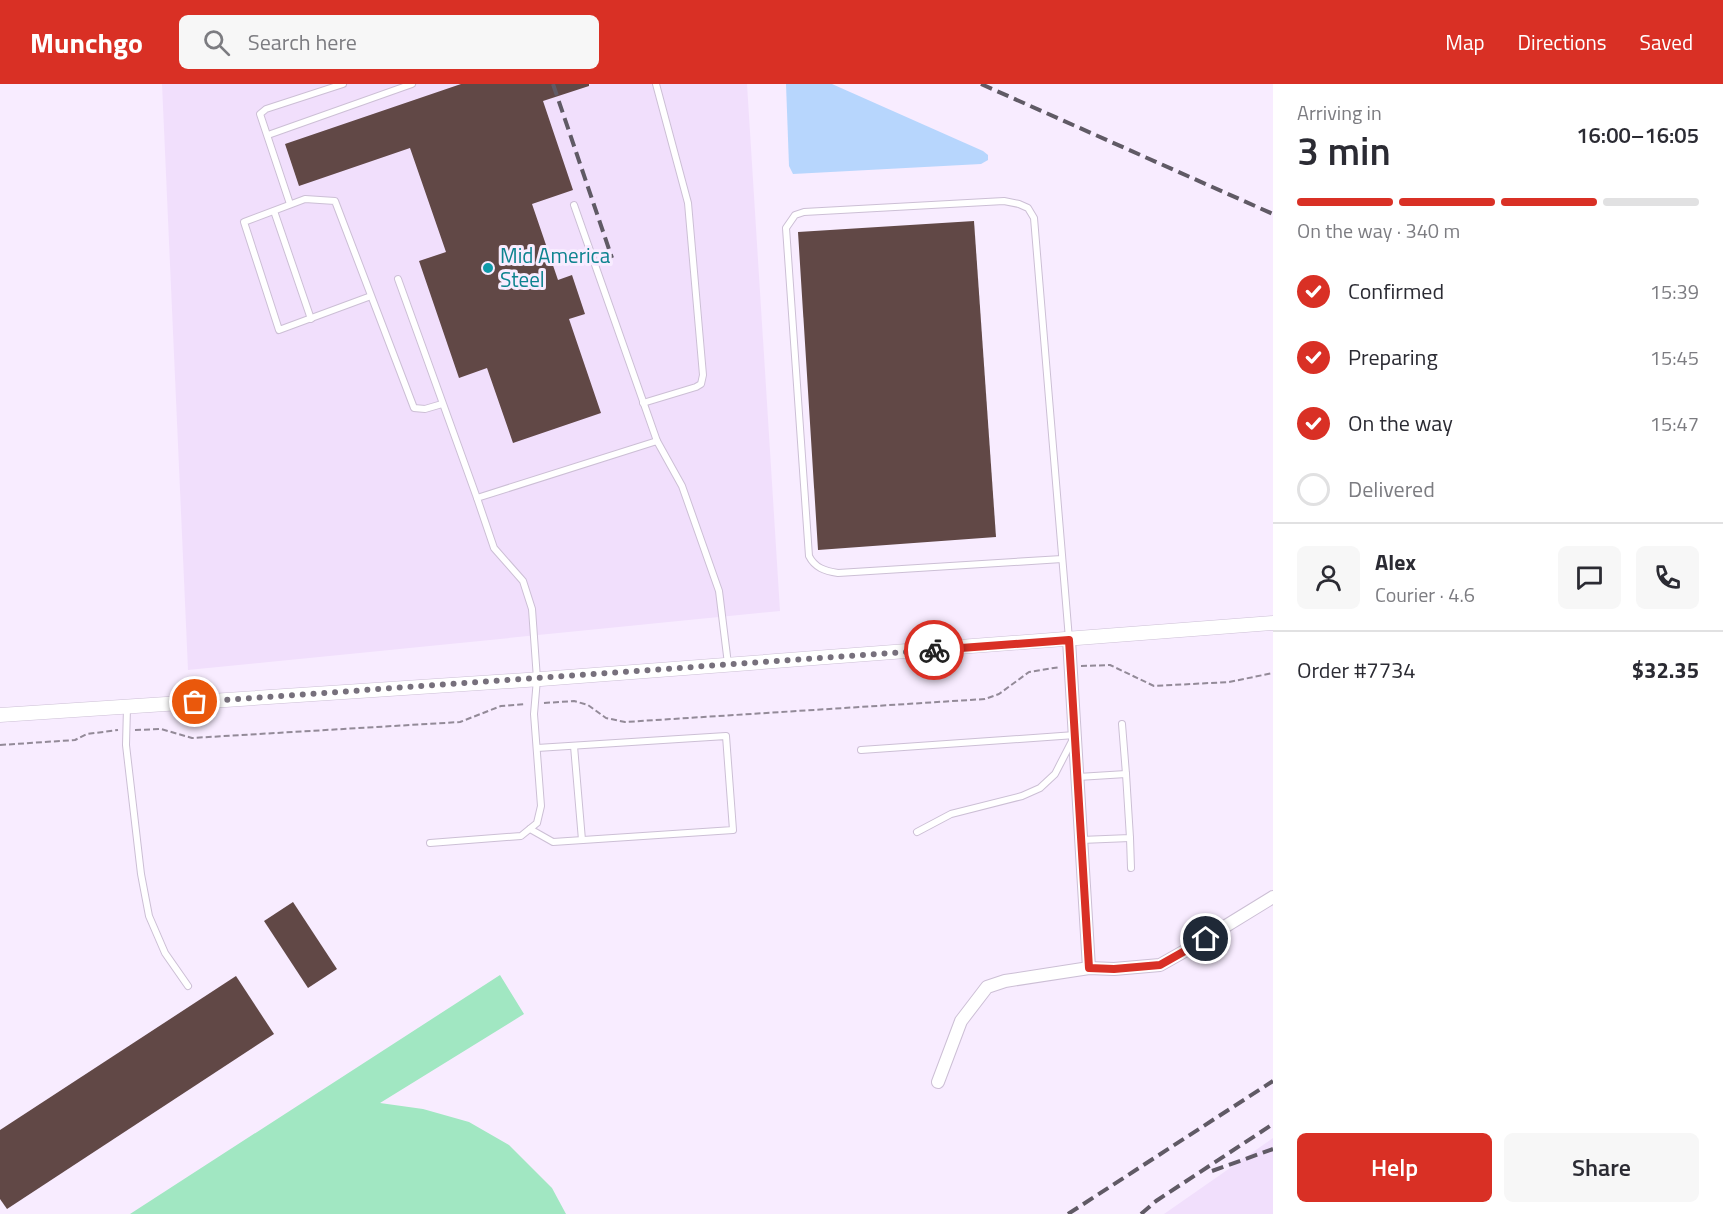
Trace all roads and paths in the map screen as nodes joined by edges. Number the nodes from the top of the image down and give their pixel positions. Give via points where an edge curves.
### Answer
1 (343, 84) edge
2 (412, 84) edge
3 (656, 84) edge
4 (268, 135) junction
5 (290, 204) junction
6 (574, 205) dead end
7 (274, 211) junction
8 (398, 279) dead end
9 (371, 296) junction
10 (311, 319) junction
11 (644, 403) junction
12 (442, 404) junction
13 (657, 441) junction
14 (477, 498) junction
15 (1062, 559) junction
16 (1273, 623) edge
17 (1069, 640) junction
18 (728, 665) junction
19 (1071, 667) junction
20 (1273, 673) edge
21 (537, 679) junction
22 (535, 704) junction
23 (127, 706) junction
24 (0, 715) edge
25 (1122, 724) dead end
26 (126, 730) junction
27 (1075, 735) junction
28 (0, 745) edge
29 (574, 746) junction
30 (537, 748) junction
31 (861, 750) dead end
32 (1126, 774) junction
33 (1077, 777) junction
34 (530, 829) junction
35 (917, 832) dead end
36 (1130, 838) junction
37 (582, 840) junction
38 (1081, 840) junction
39 (430, 843) dead end
40 (1131, 868) dead end
41 (1273, 897) edge
42 (1089, 968) junction
43 (188, 986) dead end
44 (938, 1083) dead end

1 - 4 lane via 266,109 260,114
2 - 4 lane
3 - 11 lane via 688,203 703,375 696,387
4 - 5 lane
5 - 7 lane
5 - 9 lane via 305,199 335,201
6 - 11 lane
7 - 10 lane
7 - 10 lane via 244,222 279,330
8 - 12 lane
9 - 10 lane
9 - 12 lane via 414,408
11 - 13 lane
12 - 14 lane
13 - 14 lane
13 - 18 lane via 682,486 719,591
14 - 21 lane via 494,548 523,581 529,595
15 - 15 lane via 838,573 813,564 809,556 786,228 795,215 970,201 1004,201 1028,208 1034,218
15 - 17 lane
16 - 17 street
17 - 18 street
17 - 19 street
18 - 21 street
19 - 20 path via 1110,665 1154,686 1229,682
19 - 22 path via 1029,672 999,694 985,699 625,722 606,718 588,705 574,701
19 - 27 street
21 - 22 lane
21 - 23 street
22 - 26 path via 501,706 460,722 192,738 161,729
22 - 30 lane
23 - 24 street
23 - 26 lane
25 - 32 lane
26 - 28 path via 87,734 75,740
26 - 43 lane via 149,916 165,953
27 - 31 lane
27 - 33 street
27 - 35 lane via 1055,774 1040,788 951,814
29 - 30 lane
29 - 37 lane
29 - 37 lane via 726,736 733,830
30 - 34 lane via 541,806 537,823
32 - 33 lane
32 - 36 lane
33 - 38 street
34 - 37 lane via 554,842
34 - 39 lane via 521,836
36 - 38 lane
36 - 40 lane
38 - 42 street
41 - 42 street via 1160,965
42 - 44 street via 987,987 961,1021

